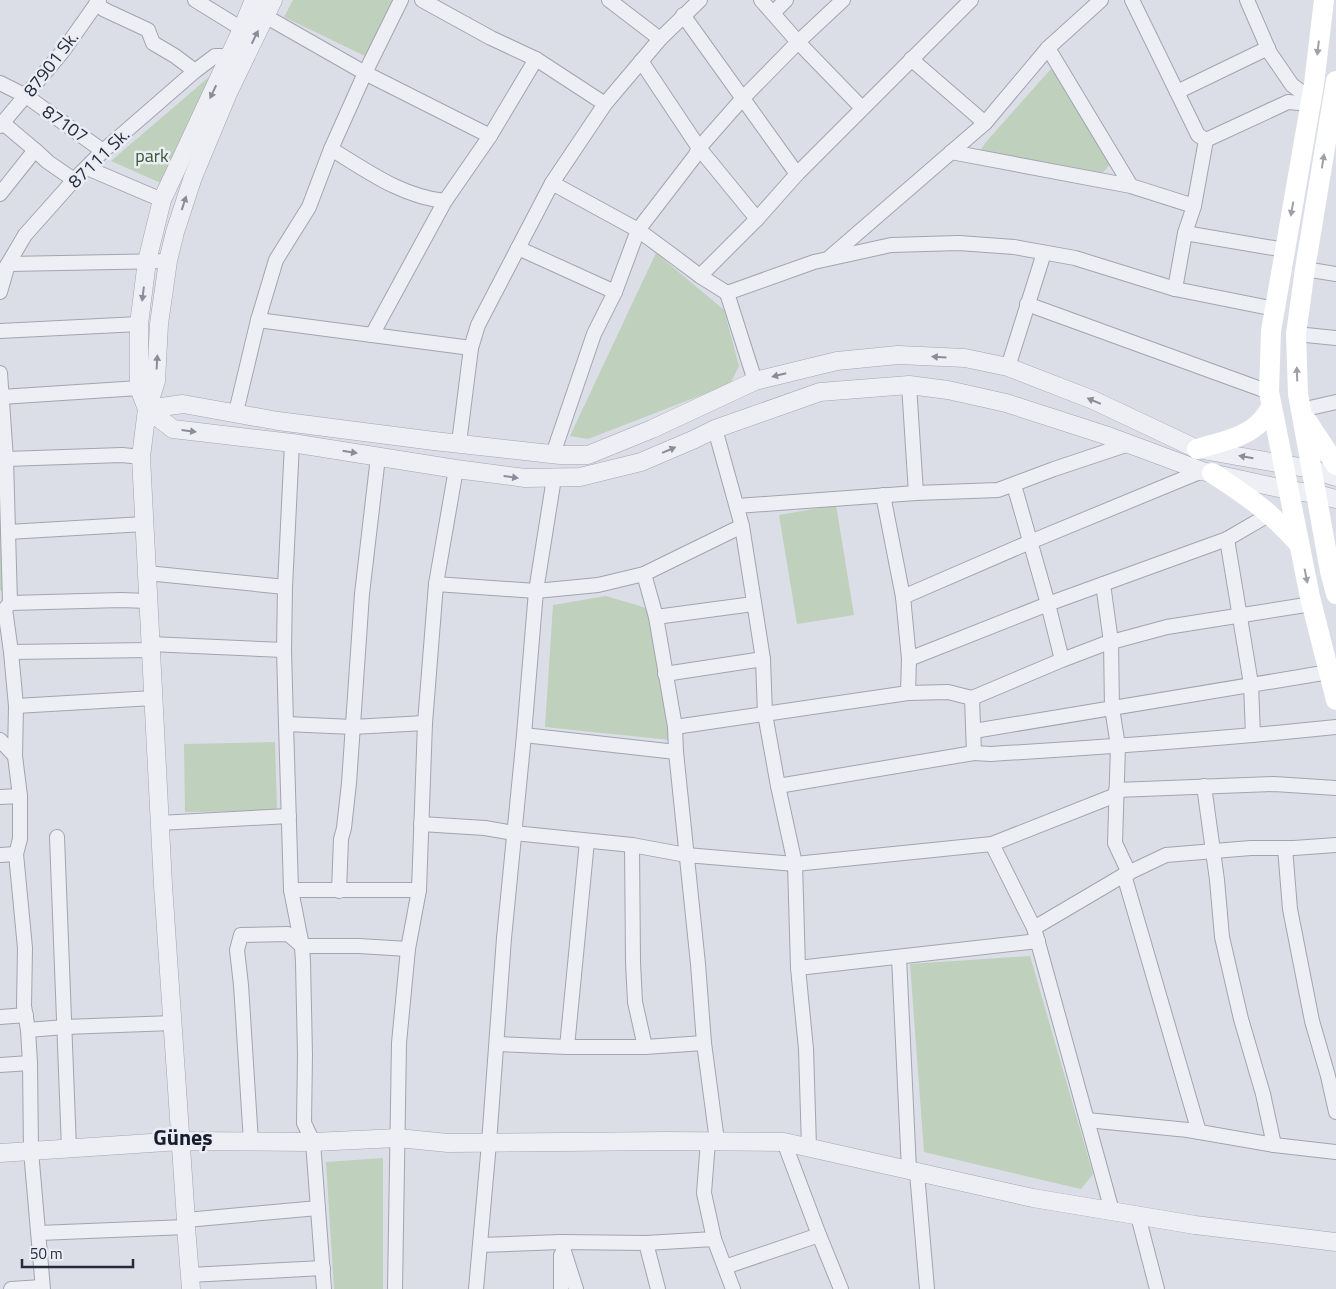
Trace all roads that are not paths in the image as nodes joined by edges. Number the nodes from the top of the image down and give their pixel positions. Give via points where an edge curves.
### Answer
1 (195, 0) edge
2 (254, 0) edge
3 (401, 0) edge
4 (422, 0) edge
5 (609, 0) edge
6 (700, 0) edge
7 (762, 0) edge
8 (786, 0) edge
9 (843, 0) edge
10 (972, 0) edge
11 (1100, 0) edge
12 (1132, 0) edge
13 (1247, 0) edge
14 (1324, 0) edge
15 (98, 2) edge
16 (269, 8) edge
17 (773, 13) junction
18 (683, 16) junction
19 (242, 29) junction
20 (660, 38) junction
21 (798, 42) junction
22 (1048, 48) junction
23 (1268, 48) junction
24 (229, 56) junction
25 (536, 59) junction
26 (911, 59) junction
27 (641, 61) junction
28 (195, 71) junction
29 (365, 73) junction
30 (1336, 81) edge
31 (0, 83) edge
32 (1177, 92) junction
33 (26, 96) junction
34 (744, 98) junction
35 (1310, 102) junction
36 (605, 104) junction
37 (862, 108) junction
38 (984, 123) junction
39 (1, 124) edge
40 (490, 136) junction
41 (1206, 140) junction
42 (699, 148) junction
43 (330, 149) junction
44 (35, 150) junction
45 (103, 151) junction
46 (951, 152) junction
47 (87, 168) junction
48 (797, 174) junction
49 (74, 180) junction
50 (552, 183) junction
51 (1132, 186) junction
52 (0, 194) edge
53 (162, 200) junction
54 (445, 201) junction
55 (1194, 206) junction
56 (757, 219) junction
57 (638, 230) junction
58 (1185, 233) junction
59 (518, 248) junction
60 (1285, 250) junction
61 (1044, 252) junction
62 (828, 259) junction
63 (168, 261) junction
64 (147, 262) junction
65 (1305, 269) junction
66 (4, 270) edge
67 (1336, 274) edge
68 (700, 276) junction
69 (1175, 289) junction
70 (0, 292) edge
71 (615, 292) junction
72 (727, 293) junction
73 (1027, 304) junction
74 (1275, 310) junction
75 (258, 320) junction
76 (139, 324) junction
77 (0, 331) edge
78 (372, 334) junction
79 (1296, 334) junction
80 (1336, 338) edge
81 (471, 348) junction
82 (1008, 367) junction
83 (0, 373) edge
84 (755, 381) junction
85 (909, 385) junction
86 (139, 388) junction
87 (2, 397) junction
88 (1270, 399) junction
89 (1336, 402) edge
90 (147, 410) junction
91 (1301, 410) junction
92 (236, 412) junction
93 (2, 428) edge
94 (715, 429) junction
95 (292, 443) junction
96 (459, 443) junction
97 (1129, 444) junction
98 (1197, 449) junction
99 (553, 454) junction
100 (142, 457) junction
101 (378, 457) junction
102 (6, 459) junction
103 (1282, 464) junction
104 (1336, 465) edge
105 (456, 469) junction
106 (1311, 469) junction
107 (1207, 472) junction
108 (1336, 477) edge
109 (554, 478) junction
110 (1014, 485) junction
111 (1288, 490) junction
112 (916, 493) junction
113 (883, 495) junction
114 (1327, 497) edge
115 (737, 506) junction
116 (1270, 514) junction
117 (144, 524) junction
118 (742, 526) junction
119 (1330, 529) edge
120 (8, 532) junction
121 (1227, 539) junction
122 (1030, 542) junction
123 (1300, 545) junction
124 (147, 573) junction
125 (644, 574) junction
126 (436, 584) junction
127 (1103, 584) junction
128 (285, 587) junction
129 (536, 591) junction
130 (1336, 594) edge
131 (904, 597) junction
132 (148, 601) junction
133 (753, 604) junction
134 (1048, 604) junction
135 (1312, 604) junction
136 (5, 606) edge
137 (1240, 615) junction
138 (656, 616) junction
139 (1111, 642) junction
140 (150, 647) junction
141 (284, 650) junction
142 (11, 652) junction
143 (763, 659) junction
144 (910, 659) junction
145 (1062, 660) junction
146 (1329, 672) junction
147 (665, 674) junction
148 (1251, 684) junction
149 (908, 693) junction
150 (153, 698) junction
151 (972, 698) junction
152 (1336, 700) edge
153 (16, 706) junction
154 (1112, 708) junction
155 (765, 714) junction
156 (425, 723) junction
157 (286, 724) junction
158 (675, 727) junction
159 (1336, 727) edge
160 (353, 728) junction
161 (974, 731) junction
162 (524, 735) junction
163 (1253, 736) junction
164 (0, 740) edge
165 (1118, 746) junction
166 (676, 752) junction
167 (974, 753) junction
168 (15, 756) junction
169 (778, 786) junction
170 (1204, 786) junction
171 (1336, 788) edge
172 (1116, 793) junction
173 (20, 796) junction
174 (0, 797) edge
175 (290, 816) junction
176 (160, 823) junction
177 (421, 824) junction
178 (514, 833) junction
179 (57, 837) dead end
180 (587, 841) junction
181 (992, 844) junction
182 (632, 845) junction
183 (1336, 845) edge
184 (1285, 848) junction
185 (1214, 851) junction
186 (16, 854) junction
187 (0, 855) edge
188 (686, 856) junction
189 (795, 864) junction
190 (1126, 874) junction
191 (291, 890) junction
192 (419, 890) junction
193 (339, 891) junction
194 (1034, 928) junction
195 (1038, 941) junction
196 (302, 946) junction
197 (408, 949) junction
198 (899, 957) junction
199 (798, 968) junction
200 (26, 1016) junction
201 (0, 1017) edge
202 (173, 1023) junction
203 (65, 1027) junction
204 (28, 1030) junction
205 (704, 1043) junction
206 (497, 1044) junction
207 (567, 1047) junction
208 (645, 1048) junction
209 (30, 1063) junction
210 (0, 1065) edge
211 (1336, 1112) edge
212 (1087, 1120) junction
213 (1199, 1132) junction
214 (398, 1138) junction
215 (712, 1141) junction
216 (181, 1142) junction
217 (251, 1142) junction
218 (313, 1142) junction
219 (784, 1142) junction
220 (489, 1143) junction
221 (1274, 1145) junction
222 (809, 1147) junction
223 (69, 1149) junction
224 (31, 1151) junction
225 (1336, 1152) edge
226 (0, 1153) edge
227 (913, 1171) junction
228 (318, 1208) junction
229 (1112, 1211) junction
230 (1138, 1216) junction
231 (186, 1224) junction
232 (39, 1233) junction
233 (819, 1235) junction
234 (714, 1239) junction
235 (561, 1242) junction
236 (1336, 1242) edge
237 (646, 1243) junction
238 (480, 1245) junction
239 (726, 1267) junction
240 (323, 1268) junction
241 (191, 1282) edge
242 (43, 1288) edge
243 (11, 1289) edge
244 (324, 1289) edge
245 (395, 1289) edge
246 (476, 1289) edge
247 (561, 1289) edge
248 (576, 1289) edge
249 (658, 1289) edge
250 (733, 1289) edge
251 (841, 1289) edge
252 (927, 1289) edge
253 (1157, 1289) edge

1 - 19 street
2 - 19 street
3 - 29 street
4 - 25 street
5 - 20 street
6 - 18 street
7 - 17 street
8 - 17 street
9 - 21 street
10 - 26 street
11 - 22 street
12 - 32 street
13 - 23 street
14 -> 35 main road
15 - 28 street via 105,10 148,30 153,43
15 - 33 street, 87901 Sk.
16 - 29 street
63 -> 16 street via 193,177 228,93
17 - 21 street
18 - 20 street
18 - 34 street
19 - 24 street
20 - 27 street
21 - 34 street
21 - 37 street
22 - 38 street
22 - 51 street
23 - 32 street
23 - 35 street via 1292,85
24 - 28 street, 87111 Sk. via 215,56
24 -> 53 street
25 - 36 street
25 - 40 street
26 - 37 street
26 - 38 street
27 - 36 street
27 - 42 street
28 - 45 street, 87111 Sk.
29 - 40 street
29 - 43 street
65 -> 30 main road
31 - 33 street, 87107
32 - 41 street via 1198,134
33 - 39 street, 87901 Sk.
33 - 45 street, 87107
34 - 42 street
34 - 48 street
35 - 41 street via 1288,102
35 -> 60 main road
36 - 50 street
37 - 48 street
38 - 46 street
39 - 44 street
40 - 54 street
41 - 55 street
42 - 56 street
42 - 57 street
43 - 54 street via 386,183 431,200
43 - 75 street via 309,207 276,260
44 - 49 street
44 - 52 street
45 - 47 street, 87111 Sk.
46 - 51 street
46 - 62 street
47 - 49 street, 87111 Sk.
47 - 53 street, 87107
48 - 56 street
49 - 66 street, 87111 Sk. via 25,235
50 - 57 street
50 - 59 street
51 - 55 street
53 - 64 street
54 - 78 street
55 - 58 street
56 - 68 street
57 - 68 street
57 - 71 street
58 - 60 street
58 - 69 street
59 - 71 street
59 - 81 street via 478,325
60 - 74 main road
61 - 62 street via 959,243 891,245
61 - 69 street via 1075,258
61 - 73 street
62 - 72 street
63 - 64 street
90 -> 63 street via 156,381 158,324
64 - 66 street
64 -> 76 street
65 - 67 street
65 - 79 main road
66 - 70 street, 87111 Sk.
68 - 72 street
69 - 74 street
71 - 99 street via 594,334
72 - 84 street
73 - 82 street
73 - 88 street
74 - 88 main road via 1271,331
75 - 78 street
75 - 92 street
76 - 77 street
76 - 86 street
78 - 81 street
79 - 80 street
91 -> 79 main road
81 - 96 street
82 -> 84 street via 965,358 898,355 837,361
98 -> 82 street via 1093,400
83 - 87 street
84 - 99 street via 588,455
85 - 94 street via 820,392
85 - 97 street via 1006,403
85 - 112 street
86 - 87 street
86 - 90 street
87 - 93 street
88 - 98 main road via 1262,421 1228,440
88 - 103 main road
89 - 91 street
90 - 92 street via 183,404
90 -> 95 street via 173,428
90 - 100 street
91 - 104 main road
91 - 106 main road
92 - 96 street via 278,421
93 - 102 street
109 -> 94 street via 580,477 641,462
94 - 115 street
95 -> 101 street
95 - 128 street
96 - 99 street
97 - 107 street
97 - 110 street
103 -> 98 street
100 - 102 street
100 - 117 street
101 - 105 street
101 - 160 street via 362,594
102 - 120 street
103 - 106 street
103 - 111 main road
105 -> 109 street via 524,478
105 - 126 street
106 - 108 street
106 - 114 main road
107 - 111 street
107 - 116 main road
107 - 122 street
109 - 129 street
110 - 112 street via 998,490
110 - 122 street
111 - 114 street
111 - 123 main road
112 - 113 street
113 - 115 street
113 - 131 street
114 - 119 main road
115 - 118 street
116 - 121 street
116 - 123 main road
117 - 120 street
117 - 124 street
118 - 125 street
118 - 133 street
119 - 130 main road via 1330,572
120 - 136 street
121 - 127 street
121 - 137 street
122 - 131 street
122 - 134 street
123 -> 135 main road
124 - 128 street
124 - 132 street
125 - 129 street via 598,585
125 - 138 street
126 - 129 street
126 - 156 street
127 - 134 street
127 - 139 street
128 - 141 street
129 - 162 street
131 - 144 street
132 - 136 street
132 - 140 street
133 - 138 street
133 - 143 street
134 - 144 street
134 - 145 street
135 - 137 street
135 - 146 main road
136 - 142 street
137 - 139 street via 1167,627
137 - 148 street
138 - 147 street
139 - 145 street
139 - 154 street
140 - 141 street
140 - 142 street
140 - 150 street
141 - 157 street
142 - 153 street
143 - 147 street
143 - 155 street
144 - 149 street
145 - 151 street
146 - 148 street
146 - 152 main road
147 - 158 street
148 - 154 street
148 - 163 street
149 - 151 street via 948,692
149 - 155 street
150 - 153 street
150 - 176 street
151 - 161 street
153 - 168 street
154 - 161 street
154 - 165 street
155 - 158 street
155 - 169 street
156 - 160 street
156 - 177 street
157 - 160 street
157 - 175 street
158 - 166 street
159 - 163 street
160 - 193 street
161 - 167 street
162 - 166 street
162 - 178 street
163 - 165 street
164 - 168 street
165 - 167 street
165 - 172 street
166 - 188 street
167 - 169 street
168 - 173 street
169 - 189 street
170 - 171 street via 1274,784
170 - 172 street
170 - 185 street
172 - 181 street
172 - 190 street via 1115,842
173 - 174 street
173 - 186 street via 20,839
175 - 176 street
175 - 191 street
176 - 202 street
177 - 178 street
177 - 192 street
178 - 180 street
178 - 206 street
179 - 203 street
180 - 182 street
180 - 207 street
181 - 189 street
181 - 194 street
182 - 188 street
182 - 208 street via 633,972 635,1002
183 - 184 street
184 - 185 street
184 - 211 street via 1290,909 1312,1021
185 - 190 street via 1166,855
185 - 221 street via 1222,937
186 - 187 street
186 - 200 street via 25,948
188 - 189 street
188 - 205 street
189 - 199 street
190 - 194 street
190 - 213 street
191 - 193 street
191 - 196 street
192 - 193 street
192 - 197 street
194 - 195 street
195 - 198 street
195 - 212 street
196 - 197 street
196 - 217 street via 288,934 241,935 237,950
196 - 218 street via 304,1123
197 - 214 street via 399,1043
198 - 199 street
198 - 227 street
199 - 222 street via 806,1049
200 - 201 street
200 - 204 street
202 - 203 street
202 - 216 street
203 - 204 street
203 - 223 street
204 - 209 street
205 - 208 street
205 - 215 street
206 - 207 street
206 - 220 street
207 - 208 street
209 - 210 street
209 - 224 street
212 - 213 street
212 - 229 street
213 - 221 street
214 - 218 street
214 - 220 street
214 - 245 street
215 - 219 street
215 - 220 street
215 - 234 street via 704,1193
216 - 217 street
216 - 223 street
216 - 231 street
217 - 218 street
218 - 228 street
219 - 222 street
219 - 233 street
220 - 238 street
221 - 225 street
222 - 227 street
223 - 224 street
224 - 226 street
224 - 232 street
227 - 229 street via 1033,1198
227 - 252 street
228 - 231 street
228 - 240 street
229 - 230 street
230 - 236 street
230 - 253 street
231 - 232 street
231 - 241 street
232 - 242 street
233 - 239 street
233 - 251 street
234 - 237 street
234 - 239 street
235 - 237 street
235 - 238 street
235 - 247 street
235 - 248 street
237 - 249 street
238 - 246 street
239 - 250 street
240 - 241 street
240 - 244 street
242 - 243 street

